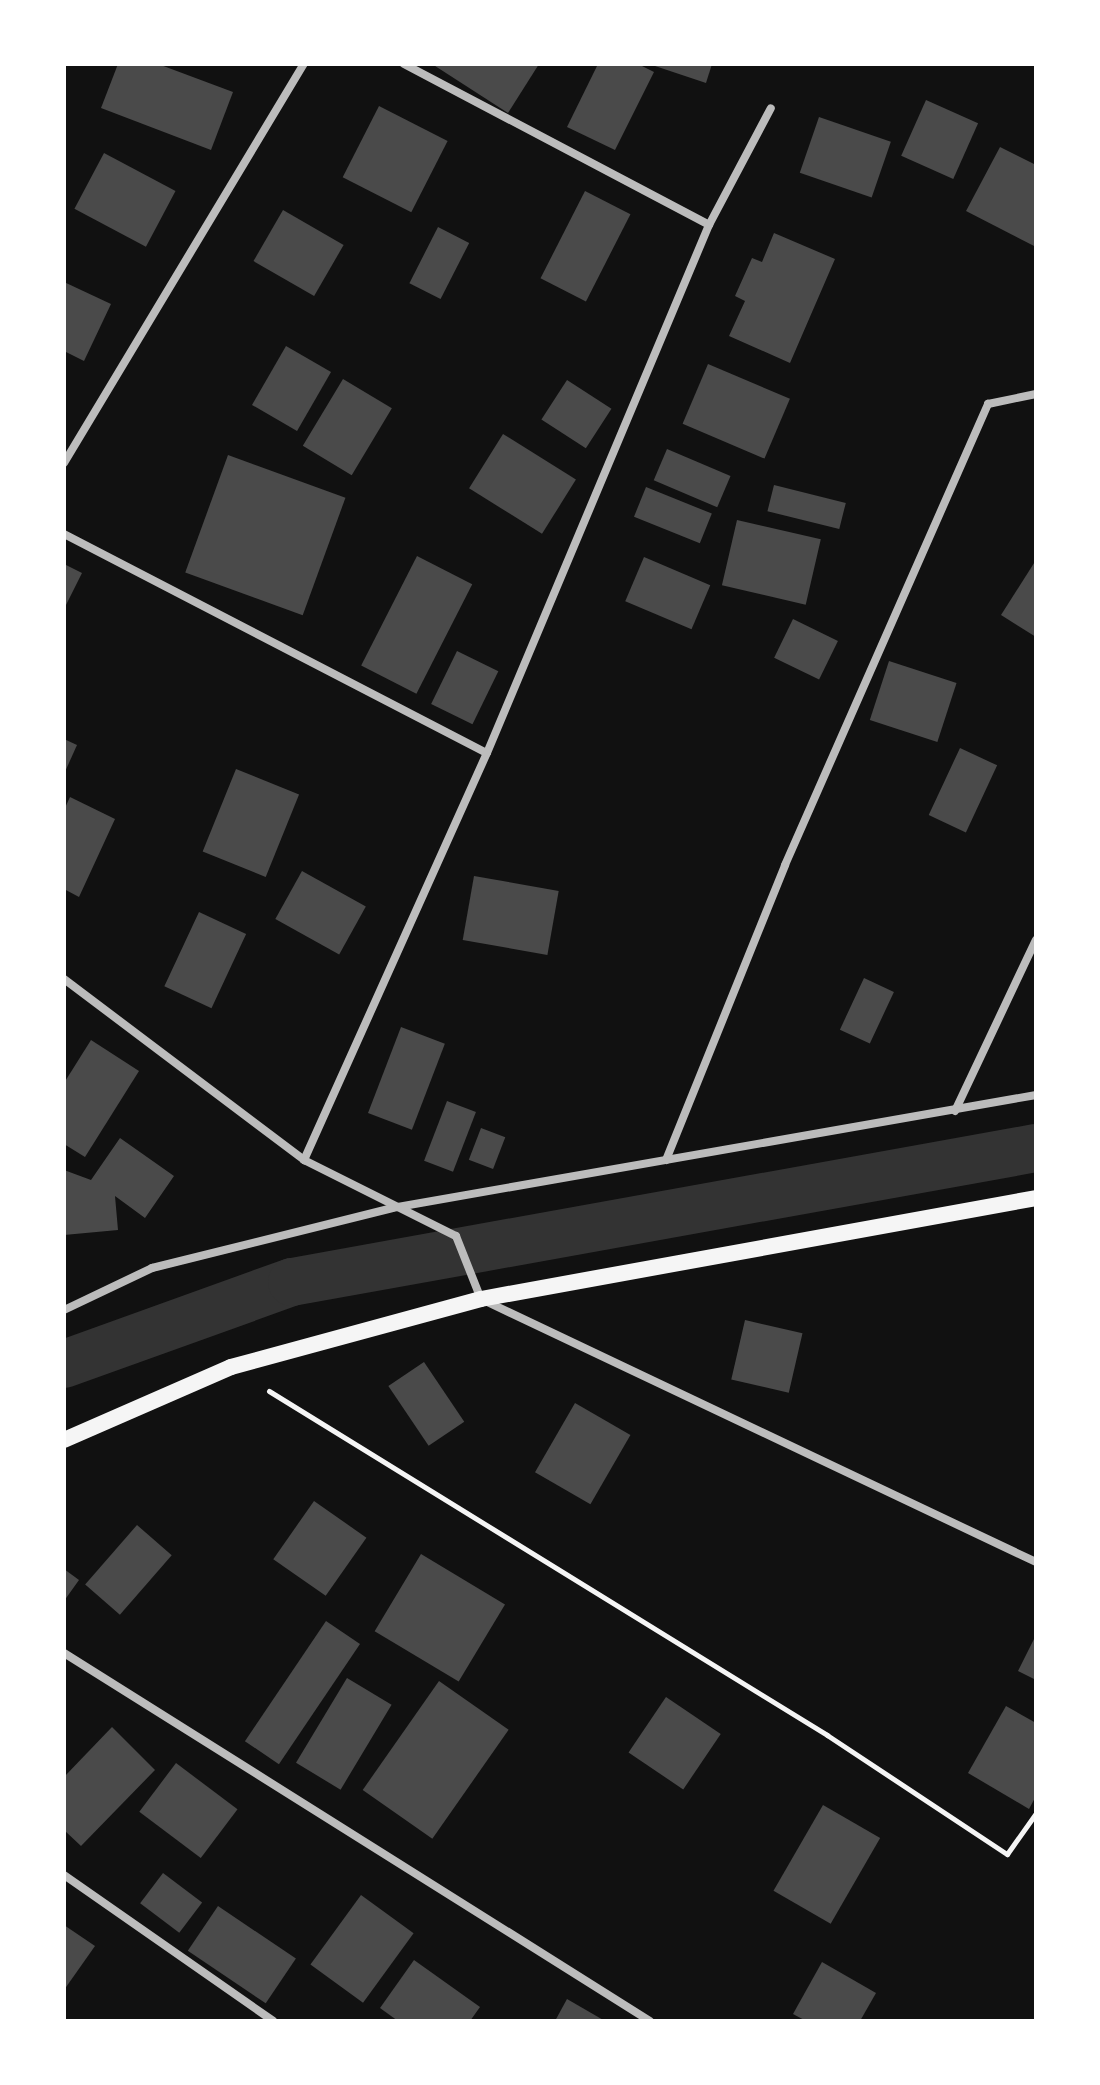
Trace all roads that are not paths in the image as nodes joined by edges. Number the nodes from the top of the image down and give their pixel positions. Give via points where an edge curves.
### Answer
1 (304, 64) edge
2 (404, 64) edge
3 (771, 108) dead end
4 (709, 225) junction
5 (1036, 394) edge
6 (1024, 396) junction
7 (1036, 405) edge
8 (64, 463) edge
9 (64, 534) edge
10 (487, 753) junction
11 (1036, 940) edge
12 (64, 979) edge
13 (1036, 1095) edge
14 (955, 1111) junction
15 (304, 1160) junction
16 (666, 1160) junction
17 (1036, 1198) edge
18 (392, 1208) junction
19 (481, 1299) junction
20 (64, 1310) edge
21 (64, 1440) edge
22 (1036, 1562) edge
23 (64, 1653) edge
24 (64, 1875) edge
25 (273, 2021) edge
26 (650, 2021) edge

1 - 8 street
2 - 4 street
3 - 4 street
4 - 10 street
5 - 6 street
6 - 7 street
6 - 16 street via 988,404 785,865
9 - 10 street
10 - 15 street
11 - 14 street
12 - 15 street
13 - 14 street
14 - 16 street
15 - 18 street
16 - 18 street
17 - 19 main road
18 - 19 street via 456,1236
18 - 20 street via 152,1268
19 - 21 main road via 231,1367
19 - 22 street
23 - 26 street
24 - 25 street

